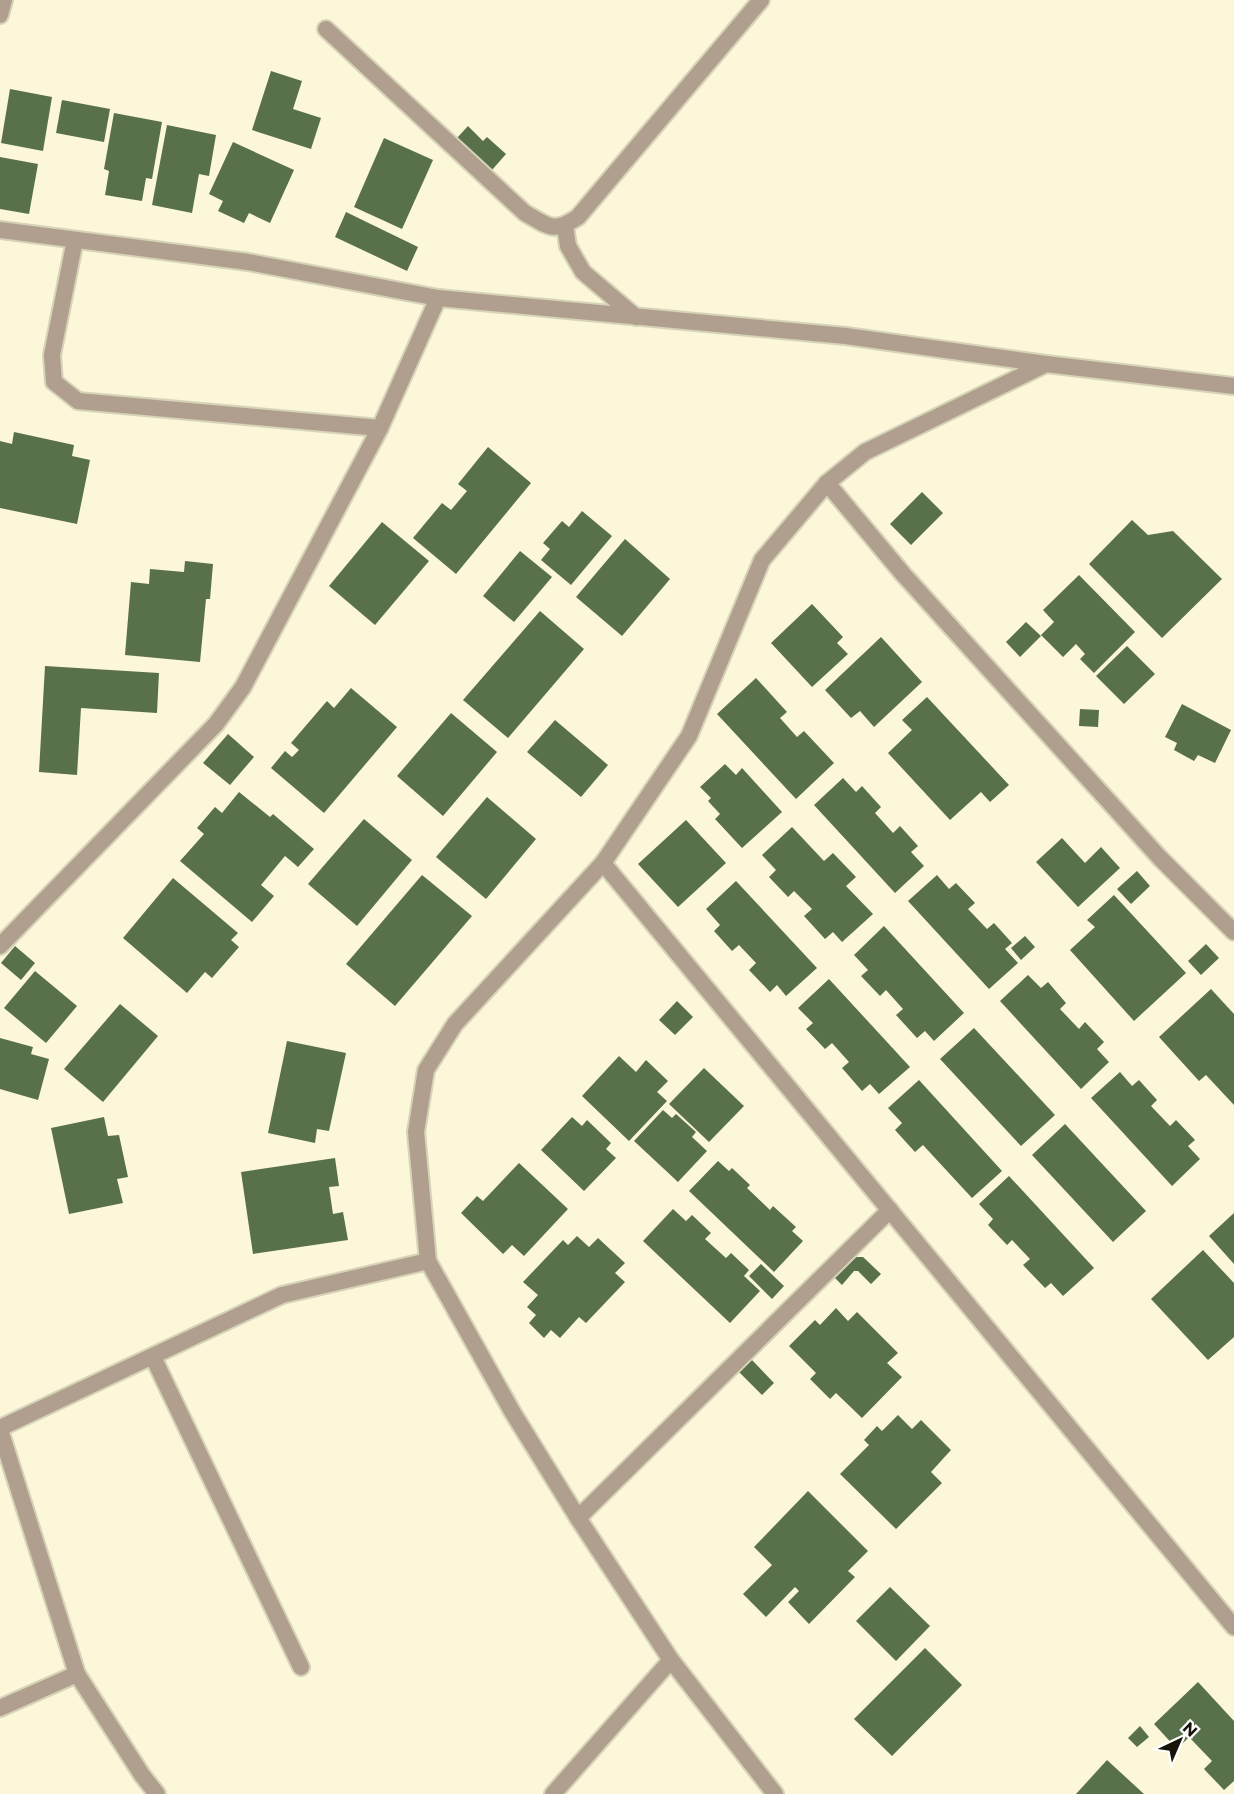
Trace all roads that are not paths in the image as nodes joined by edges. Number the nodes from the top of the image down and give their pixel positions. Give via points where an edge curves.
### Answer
1 (4, 0) edge
2 (761, 0) edge
3 (0, 15) edge
4 (326, 29) dead end
5 (565, 226) junction
6 (0, 230) edge
7 (75, 240) junction
8 (438, 298) junction
9 (636, 317) junction
10 (1046, 364) junction
11 (1234, 386) edge
12 (380, 428) junction
13 (826, 483) junction
14 (603, 863) junction
15 (1234, 932) edge
16 (0, 946) edge
17 (890, 1210) junction
18 (428, 1261) junction
19 (153, 1357) junction
20 (0, 1429) edge
21 (578, 1518) junction
22 (1234, 1627) edge
23 (671, 1660) junction
24 (301, 1667) dead end
25 (77, 1674) junction
26 (0, 1708) edge
27 (157, 1794) edge
28 (553, 1794) edge
29 (775, 1794) edge

1 - 3 street
2 - 5 street via 578,217
4 - 5 street via 525,213 550,227
5 - 9 street via 568,246 583,272
6 - 7 street
7 - 8 street via 248,262
7 - 12 street via 52,355 54,382 78,401
8 - 9 street
8 - 12 street
9 - 10 street via 846,336
10 - 11 street
10 - 13 street via 865,452
12 - 16 street via 243,687 216,724
13 - 14 street via 762,560 689,736
13 - 15 street via 903,574 1152,849
14 - 17 street
14 - 18 street via 455,1024 426,1070 416,1132
17 - 21 street
17 - 22 street
18 - 19 street via 282,1295
18 - 21 street via 513,1413
19 - 20 street
19 - 24 street
20 - 25 street
21 - 23 street
23 - 28 street
23 - 29 street
25 - 26 street
25 - 27 street

